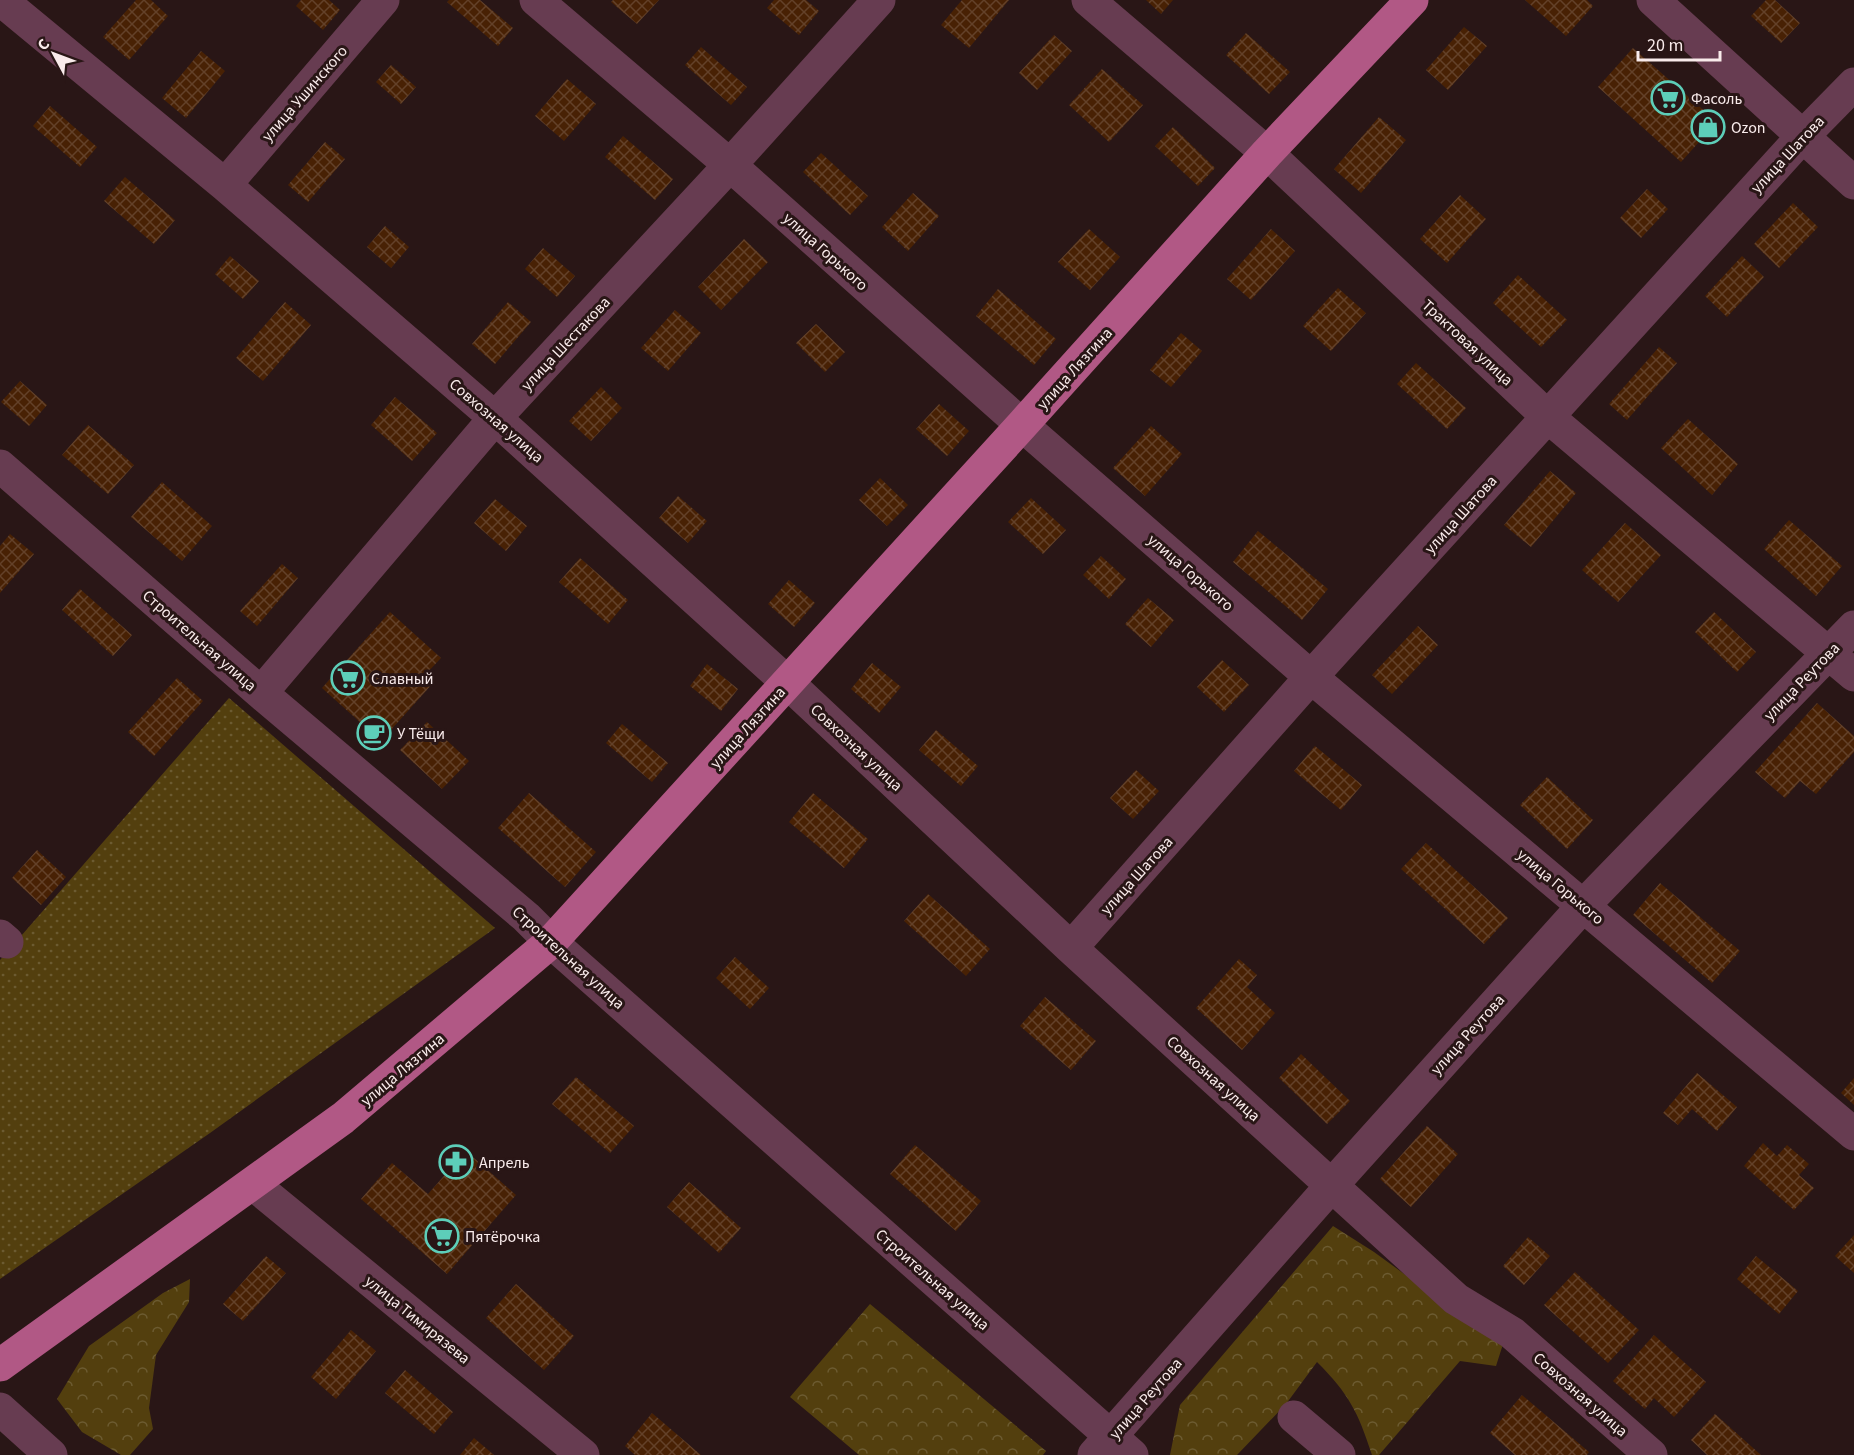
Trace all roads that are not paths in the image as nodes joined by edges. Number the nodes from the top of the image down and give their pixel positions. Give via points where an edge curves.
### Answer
1 (1, 0) edge
2 (383, 0) edge
3 (536, 0) edge
4 (879, 0) edge
5 (1088, 0) edge
6 (1412, 0) edge
7 (1653, 0) edge
8 (1854, 84) edge
9 (1802, 137) junction
10 (1267, 153) junction
11 (730, 165) junction
12 (1854, 183) edge
13 (225, 185) junction
14 (1548, 417) junction
15 (495, 418) junction
16 (1022, 425) junction
17 (0, 466) edge
18 (1854, 627) edge
19 (1828, 653) junction
20 (1854, 675) edge
21 (1311, 677) junction
22 (788, 682) junction
23 (261, 693) junction
24 (1584, 905) junction
25 (551, 942) junction
26 (1071, 948) junction
27 (1854, 1134) edge
28 (253, 1184) junction
29 (1332, 1185) junction
30 (0, 1365) edge
31 (0, 1409) edge
32 (1294, 1417) dead end
33 (1112, 1449) edge
34 (51, 1455) edge
35 (582, 1455) edge
36 (1339, 1455) edge
37 (1651, 1455) edge

1 - 13 street, Совхозная улица
2 - 13 street, улица Ушинского
3 - 11 street, улица Горького
4 - 11 street, улица Шестакова
5 - 10 street, Трактовая улица
6 - 10 main road, улица Лязгина
7 - 9 street
8 - 9 street, улица Шатова
9 - 12 street
9 - 14 street, улица Шатова
10 - 14 street, Трактовая улица
10 - 16 main road, улица Лязгина
11 - 15 street, улица Шестакова
11 - 16 street, улица Горького
13 - 15 street, Совхозная улица
14 - 19 street, Трактовая улица
14 - 21 street, улица Шатова
15 - 22 street, Совхозная улица
15 - 23 street, улица Шестакова
16 - 21 street, улица Горького
16 - 22 main road, улица Лязгина
17 - 23 street, Строительная улица
18 - 19 street, улица Реутова
19 - 20 street, Трактовая улица
19 - 24 street, улица Реутова
21 - 24 street, улица Горького
21 - 26 street, улица Шатова
22 - 25 main road, улица Лязгина
22 - 26 street, Совхозная улица
23 - 25 street, Строительная улица
24 - 27 street, улица Горького
24 - 29 street, улица Реутова
25 - 28 main road, улица Лязгина via 343,1118
25 - 33 street, Строительная улица
26 - 29 street, Совхозная улица
28 - 30 main road, улица Лязгина
28 - 35 street, улица Тимирязева
29 - 33 street, улица Реутова
29 - 37 street, Совхозная улица via 1456,1299 1512,1333
31 - 34 street
32 - 36 street

